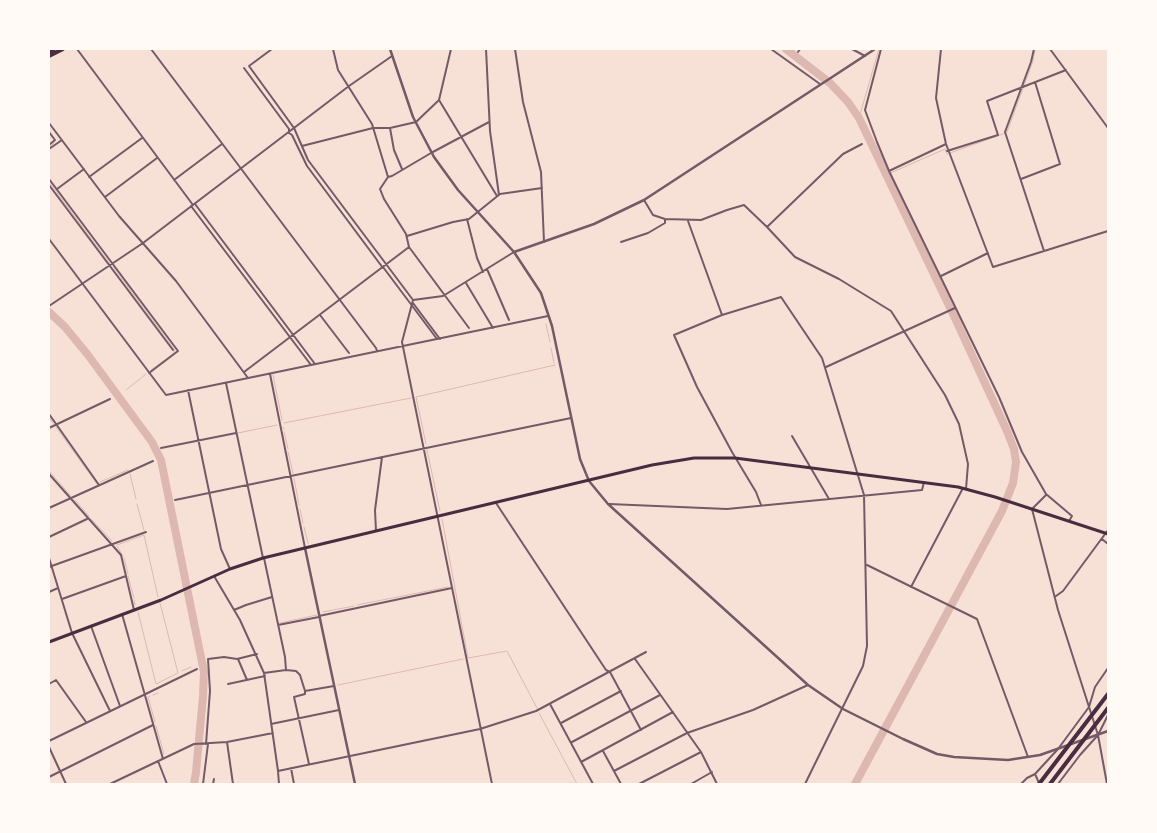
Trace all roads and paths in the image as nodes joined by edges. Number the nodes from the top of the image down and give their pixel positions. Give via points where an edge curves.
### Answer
1 (54, 49) edge
2 (63, 49) edge
3 (77, 49) edge
4 (151, 49) edge
5 (272, 49) edge
6 (333, 49) edge
7 (390, 49) edge
8 (451, 49) edge
9 (486, 49) edge
10 (515, 49) edge
11 (771, 49) edge
12 (800, 49) edge
13 (853, 49) edge
14 (875, 49) edge
15 (881, 49) edge
16 (941, 49) edge
17 (1034, 49) edge
18 (1050, 49) edge
19 (49, 52) edge
20 (798, 52) dead end
21 (49, 56) edge
22 (392, 56) junction
23 (864, 56) junction
24 (244, 68) dead end
25 (1066, 70) junction
26 (1036, 82) junction
27 (821, 85) junction
28 (349, 86) junction
29 (1021, 88) junction
30 (439, 100) junction
31 (49, 122) edge
32 (416, 122) junction
33 (490, 122) junction
34 (294, 128) junction
35 (373, 128) junction
36 (390, 128) junction
37 (1108, 128) edge
38 (289, 131) junction
39 (49, 132) edge
40 (462, 136) junction
41 (142, 137) junction
42 (62, 140) junction
43 (222, 144) junction
44 (862, 144) dead end
45 (946, 144) junction
46 (49, 145) edge
47 (302, 146) junction
48 (49, 149) edge
49 (947, 151) junction
50 (431, 153) junction
51 (158, 157) junction
52 (241, 168) junction
53 (84, 169) junction
54 (402, 170) junction
55 (889, 171) junction
56 (388, 176) junction
57 (90, 177) junction
58 (49, 179) edge
59 (1020, 179) junction
60 (174, 180) junction
61 (49, 185) edge
62 (542, 188) junction
63 (56, 189) junction
64 (498, 196) junction
65 (105, 197) junction
66 (644, 200) junction
67 (193, 205) junction
68 (478, 212) junction
69 (467, 219) junction
70 (665, 220) junction
71 (688, 220) junction
72 (767, 226) junction
73 (1108, 231) edge
74 (407, 236) junction
75 (49, 239) edge
76 (544, 242) junction
77 (621, 242) dead end
78 (143, 243) junction
79 (409, 247) junction
80 (1044, 251) junction
81 (514, 252) junction
82 (988, 254) junction
83 (111, 265) junction
84 (387, 265) junction
85 (383, 268) junction
86 (487, 269) junction
87 (483, 272) junction
88 (941, 276) junction
89 (466, 282) junction
90 (82, 284) junction
91 (445, 295) junction
92 (340, 300) junction
93 (413, 302) junction
94 (49, 306) edge
95 (955, 308) junction
96 (320, 315) junction
97 (722, 315) junction
98 (550, 316) junction
99 (509, 320) dead end
100 (493, 327) junction
101 (469, 328) dead end
102 (905, 332) junction
103 (293, 335) junction
104 (290, 337) junction
105 (438, 338) junction
106 (402, 346) junction
107 (174, 350) dead end
108 (377, 351) junction
109 (349, 353) dead end
110 (311, 364) junction
111 (315, 364) junction
112 (826, 367) junction
113 (244, 372) junction
114 (150, 373) junction
115 (270, 374) junction
116 (247, 377) junction
117 (226, 383) junction
118 (188, 390) junction
119 (110, 399) dead end
120 (49, 414) edge
121 (571, 418) junction
122 (56, 425) junction
123 (49, 428) edge
124 (236, 433) junction
125 (792, 436) dead end
126 (198, 441) junction
127 (161, 448) dead end
128 (424, 448) junction
129 (382, 457) junction
130 (735, 458) junction
131 (153, 461) dead end
132 (812, 468) junction
133 (858, 473) junction
134 (49, 474) edge
135 (291, 476) junction
136 (589, 481) junction
137 (924, 482) junction
138 (99, 485) junction
139 (247, 485) junction
140 (965, 488) junction
141 (209, 493) junction
142 (1046, 494) junction
143 (864, 495) junction
144 (71, 498) junction
145 (829, 499) junction
146 (175, 500) dead end
147 (495, 502) junction
148 (608, 504) junction
149 (761, 505) junction
150 (49, 508) edge
151 (1032, 510) junction
152 (438, 516) junction
153 (88, 518) junction
154 (1069, 521) junction
155 (376, 531) junction
156 (146, 532) dead end
157 (1108, 532) edge
158 (49, 537) edge
159 (1102, 540) junction
160 (1108, 544) edge
161 (112, 545) junction
162 (304, 548) junction
163 (49, 558) edge
164 (264, 558) junction
165 (866, 565) junction
166 (50, 567) edge
167 (230, 569) junction
168 (126, 576) junction
169 (214, 576) junction
170 (911, 587) junction
171 (59, 588) junction
172 (452, 588) junction
173 (49, 592) edge
174 (272, 596) junction
175 (1055, 597) junction
176 (62, 599) junction
177 (134, 610) junction
178 (234, 610) junction
179 (122, 614) junction
180 (319, 616) junction
181 (278, 625) junction
182 (91, 626) junction
183 (72, 633) junction
184 (49, 642) edge
185 (646, 652) dead end
186 (257, 654) junction
187 (635, 658) junction
188 (238, 659) junction
189 (1108, 668) edge
190 (197, 669) dead end
191 (286, 670) junction
192 (610, 672) junction
193 (264, 674) junction
194 (247, 680) junction
195 (49, 684) edge
196 (228, 684) dead end
197 (808, 685) junction
198 (334, 686) junction
199 (305, 691) junction
200 (621, 691) junction
201 (145, 694) junction
202 (1108, 694) edge
203 (660, 695) junction
204 (550, 704) junction
205 (120, 706) junction
206 (1089, 707) junction
207 (1108, 708) edge
208 (843, 709) junction
209 (339, 710) junction
210 (631, 710) junction
211 (110, 711) junction
212 (673, 712) junction
213 (1108, 715) edge
214 (299, 718) junction
215 (86, 722) junction
216 (561, 723) junction
217 (272, 724) junction
218 (153, 725) junction
219 (480, 729) junction
220 (642, 730) junction
221 (1108, 731) edge
222 (273, 733) junction
223 (687, 733) junction
224 (1098, 735) junction
225 (49, 741) edge
226 (227, 742) junction
227 (572, 742) junction
228 (206, 744) junction
229 (49, 747) edge
230 (1058, 749) junction
231 (603, 751) junction
232 (701, 752) junction
233 (349, 756) junction
234 (1028, 758) junction
235 (163, 759) junction
236 (158, 761) junction
237 (581, 762) junction
238 (309, 764) junction
239 (291, 768) junction
240 (60, 771) junction
241 (278, 771) junction
242 (614, 771) junction
243 (712, 772) junction
244 (1035, 774) junction
245 (49, 777) edge
246 (214, 779) dead end
247 (66, 784) edge
248 (110, 784) edge
249 (167, 784) edge
250 (203, 784) edge
251 (213, 784) edge
252 (233, 784) edge
253 (279, 784) edge
254 (294, 784) edge
255 (355, 784) edge
256 (492, 784) edge
257 (593, 784) edge
258 (621, 784) edge
259 (639, 784) edge
260 (691, 784) edge
261 (718, 784) edge
262 (805, 784) edge
263 (1021, 784) edge
264 (1039, 784) edge
265 (1050, 784) edge
266 (1058, 784) edge
267 (1107, 784) edge

1 - 19 highway
2 - 21 highway
3 - 41 street
4 - 43 street
5 - 34 street via 249,66
6 - 28 street via 338,70
7 - 22 street
8 - 30 street
9 - 33 street
10 - 62 street
11 - 27 street
12 - 20 street
13 - 23 street
14 - 23 street
15 - 55 street via 865,110
16 - 45 street via 936,98
17 - 29 street
18 - 25 street
22 - 28 street
22 - 32 street
23 - 27 street
24 - 38 street
25 - 26 street
25 - 37 street
26 - 29 street
26 - 59 street via 1060,164
27 - 66 street
28 - 34 street
28 - 35 street
29 - 49 street via 987,101 998,135
29 - 59 street via 1005,132
30 - 32 street
30 - 40 street
31 - 42 street
32 - 36 street
32 - 50 street
33 - 40 street
33 - 64 street
34 - 38 street
34 - 47 street
35 - 36 street
35 - 47 street
35 - 56 street
36 - 54 street
38 - 52 street
38 - 85 street via 307,166
39 - 46 street via 55,140
40 - 50 street
40 - 64 street
41 - 51 street
41 - 57 street
42 - 48 street
42 - 53 street
43 - 52 street
43 - 60 street
44 - 72 street via 842,154
45 - 49 street
45 - 55 street
47 - 84 street via 308,160
49 - 82 street
50 - 54 street
50 - 68 street
51 - 60 street
51 - 65 street
52 - 67 street
52 - 92 street
53 - 57 street
53 - 63 street
54 - 56 street
55 - 88 street
56 - 74 street via 380,190
57 - 65 street
58 - 63 street
59 - 80 street
60 - 67 street
61 - 83 street
62 - 64 street
62 - 76 street
63 - 83 street
64 - 68 street
65 - 78 street
66 - 70 street via 653,215
66 - 76 street via 594,224
67 - 78 street
67 - 103 street
67 - 104 street
68 - 69 street
68 - 81 street
69 - 74 street
69 - 87 street
70 - 71 street
70 - 77 street via 648,234
71 - 72 street via 701,220 744,205
71 - 97 street
72 - 102 street via 795,257 886,307
73 - 80 street
74 - 79 street
75 - 90 street
76 - 81 street
78 - 83 street
78 - 113 street via 176,281
79 - 84 street
79 - 91 street
80 - 82 street via 993,267
81 - 86 street
81 - 98 street via 540,292
82 - 88 street
83 - 90 street
83 - 107 street
83 - 114 street via 178,351
84 - 85 street
84 - 93 street
85 - 92 street
85 - 93 street
86 - 87 street
86 - 99 street
87 - 89 street
88 - 95 street
89 - 91 street
89 - 100 street
90 - 94 street
90 - 114 street
91 - 93 street
91 - 101 street
92 - 96 street
92 - 108 street
93 - 105 street
93 - 106 street
95 - 102 street
95 - 142 street via 1022,452
96 - 103 street
96 - 109 street
97 - 112 street via 783,297
97 - 130 street via 674,336
98 - 100 street
98 - 121 street
100 - 105 street
102 - 112 street
102 - 140 street via 959,424 968,464
103 - 104 street
103 - 111 street
104 - 110 street
104 - 113 street
105 - 106 street
106 - 108 street
106 - 128 street
108 - 111 street
110 - 111 street
110 - 115 street
112 - 133 street
113 - 116 street
114 - 118 street via 165,394
115 - 116 street
115 - 135 street
116 - 117 street
117 - 118 street
117 - 124 street
118 - 126 street
119 - 122 street
120 - 122 street
121 - 128 street
121 - 136 street via 580,459
122 - 123 street
122 - 138 street
124 - 126 street
124 - 139 street
125 - 132 street
126 - 127 street
126 - 141 street
128 - 129 street
128 - 152 street
129 - 135 street
129 - 155 street via 375,510
130 - 132 main road
130 - 136 main road via 702,457 673,461
130 - 149 street
131 - 138 street
132 - 133 main road
132 - 145 street
133 - 137 main road
133 - 143 street
134 - 144 street
135 - 139 street
135 - 162 street
136 - 147 main road
136 - 148 street
137 - 140 main road
137 - 143 street via 922,490
138 - 144 street
139 - 141 street
139 - 164 street
140 - 151 main road
140 - 170 street
141 - 146 street
141 - 167 street via 221,548
142 - 151 street
142 - 154 street via 1072,516
143 - 145 street
143 - 165 street
144 - 150 street
144 - 153 street
145 - 149 street
147 - 152 main road
147 - 192 street
148 - 149 street via 727,509
148 - 197 street
151 - 154 main road
151 - 175 street
152 - 155 main road
152 - 172 street
153 - 158 street
153 - 161 street
154 - 157 main road
155 - 162 main road
156 - 161 street
157 - 159 street
159 - 160 street
159 - 175 street
161 - 166 street
161 - 168 street via 121,555
162 - 164 main road
162 - 180 street
163 - 166 street
164 - 167 main road
164 - 174 street
165 - 170 street
165 - 208 street via 867,646 863,666
166 - 171 street
167 - 169 main road
168 - 176 street
168 - 177 street
169 - 177 main road
169 - 178 street
170 - 234 street via 977,619
171 - 173 street
171 - 176 street
172 - 180 street
172 - 219 street
174 - 178 street
174 - 181 street
175 - 206 street
176 - 183 street
177 - 179 main road
178 - 186 street
179 - 182 main road
179 - 201 street
180 - 181 street
180 - 198 street
181 - 191 street
182 - 183 main road
182 - 205 street
183 - 184 main road
183 - 211 street
185 - 187 street
186 - 188 street
186 - 193 street
187 - 192 street
187 - 203 street
188 - 194 street
188 - 228 street via 208,659 210,691
189 - 206 street via 1095,687
190 - 201 street
191 - 193 street
191 - 199 street via 300,675
192 - 200 street
192 - 204 street
193 - 194 street
193 - 217 street
194 - 196 street
195 - 215 street via 56,680
197 - 208 street
197 - 223 street via 753,710
198 - 199 street
198 - 209 street
199 - 214 street via 305,694 294,697
200 - 210 street
200 - 216 street
201 - 205 street
201 - 218 street
202 - 264 highway
203 - 210 street
203 - 212 street
204 - 216 street
204 - 219 street
205 - 211 street
206 - 224 street
206 - 230 street
207 - 265 highway
208 - 234 street via 923,749 954,757
208 - 262 street
209 - 214 street
209 - 233 street
210 - 220 street
210 - 227 street
211 - 215 street
212 - 220 street
212 - 223 street
213 - 224 street
214 - 217 street
214 - 238 street
215 - 225 street
216 - 227 street
217 - 222 street
218 - 235 street
218 - 240 street
219 - 233 street
219 - 256 street
220 - 231 street
221 - 224 street
222 - 226 street
222 - 241 street
223 - 232 street
223 - 242 street
224 - 230 street
224 - 266 street
224 - 267 street
226 - 228 street
226 - 252 street
227 - 237 street
228 - 235 street via 195,744
228 - 250 street
229 - 240 street
230 - 234 street
230 - 244 street
231 - 237 street
231 - 242 street
232 - 243 street
232 - 259 street
233 - 238 street
233 - 255 street
235 - 236 street
236 - 248 street
236 - 249 street
237 - 257 street
238 - 239 street
239 - 241 street
239 - 254 street
240 - 245 street
240 - 247 street
241 - 253 street
242 - 258 street
243 - 260 street
243 - 261 street
244 - 263 street
244 - 264 street
246 - 251 street

